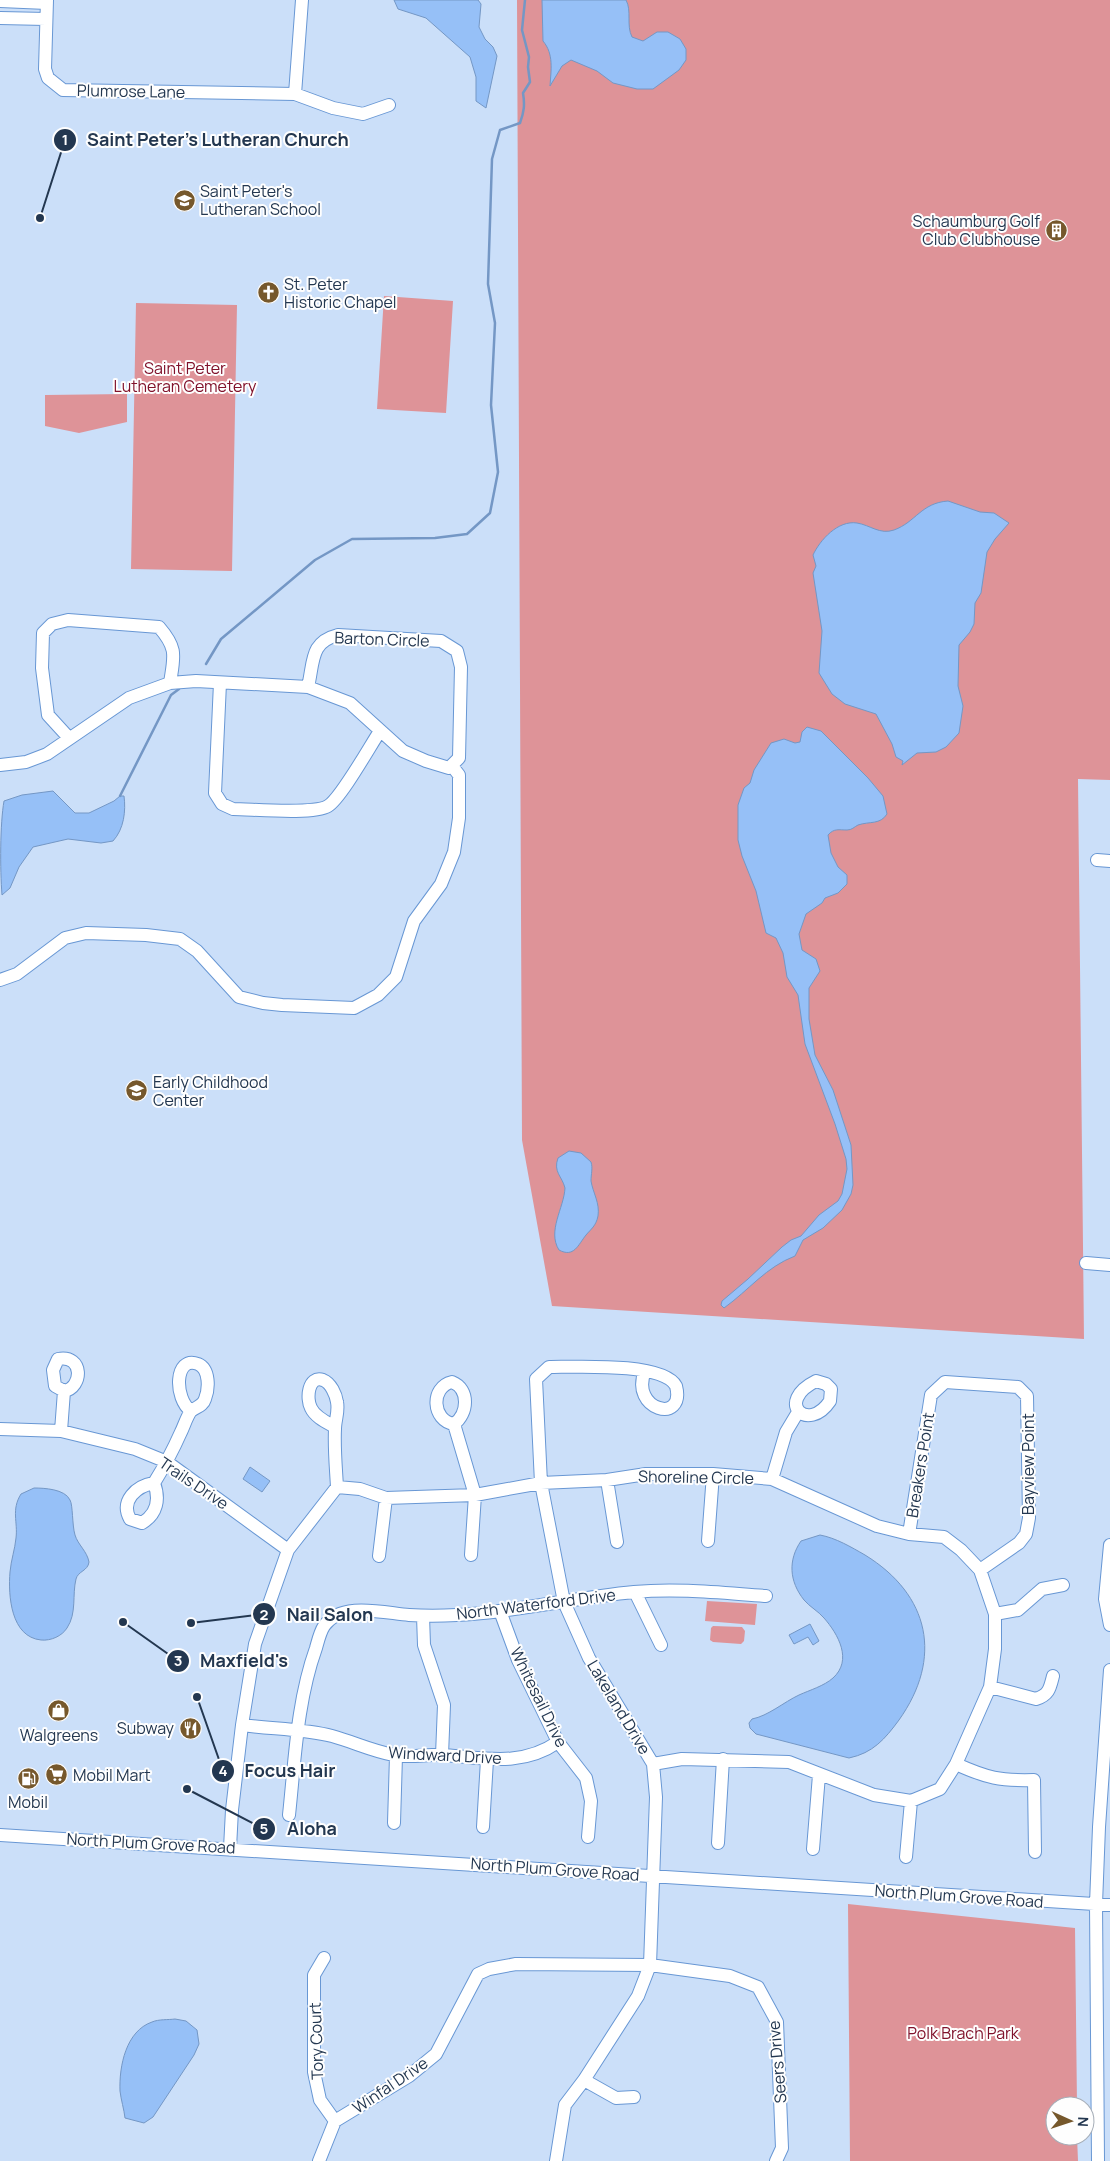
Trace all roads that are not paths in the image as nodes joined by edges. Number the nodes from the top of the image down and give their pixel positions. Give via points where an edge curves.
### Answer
1 (302, 0) edge
2 (0, 1) edge
3 (47, 1) edge
4 (0, 18) edge
5 (46, 19) junction
6 (295, 94) junction
7 (389, 105) dead end
8 (170, 683) junction
9 (220, 683) junction
10 (308, 686) junction
11 (380, 731) junction
12 (69, 738) junction
13 (0, 765) edge
14 (450, 767) junction
15 (0, 980) edge
16 (1086, 1263) dead end
17 (1110, 1265) edge
18 (646, 1371) dead end
19 (64, 1391) dead end
20 (1027, 1396) joint
21 (191, 1411) dead end
22 (798, 1412) dead end
23 (454, 1424) dead end
24 (335, 1426) dead end
25 (0, 1429) edge
26 (61, 1431) junction
27 (167, 1462) junction
28 (713, 1474) junction
29 (772, 1479) junction
30 (607, 1480) junction
31 (541, 1483) junction
32 (154, 1484) dead end
33 (337, 1487) junction
34 (475, 1496) junction
35 (386, 1498) junction
36 (909, 1534) junction
37 (617, 1542) dead end
38 (708, 1542) dead end
39 (1110, 1545) edge
40 (288, 1550) junction
41 (470, 1554) dead end
42 (380, 1556) dead end
43 (980, 1570) junction
44 (1063, 1585) dead end
45 (634, 1592) junction
46 (766, 1596) dead end
47 (564, 1602) junction
48 (500, 1611) junction
49 (995, 1614) junction
50 (423, 1616) junction
51 (1110, 1625) edge
52 (661, 1646) dead end
53 (1110, 1670) edge
54 (1053, 1676) dead end
55 (990, 1687) junction
56 (242, 1726) junction
57 (297, 1731) junction
58 (558, 1742) junction
59 (442, 1755) junction
60 (396, 1756) junction
61 (723, 1759) junction
62 (486, 1760) junction
63 (653, 1764) junction
64 (956, 1764) junction
65 (819, 1775) junction
66 (911, 1801) junction
67 (289, 1815) dead end
68 (394, 1823) dead end
69 (483, 1827) dead end
70 (0, 1835) edge
71 (588, 1837) dead end
72 (718, 1843) dead end
73 (230, 1848) junction
74 (814, 1849) dead end
75 (1035, 1852) dead end
76 (906, 1857) dead end
77 (653, 1875) junction
78 (1096, 1904) junction
79 (1110, 1905) edge
80 (324, 1958) dead end
81 (650, 1965) junction
82 (584, 2080) junction
83 (634, 2097) dead end
84 (335, 2121) junction
85 (1104, 2145) edge
86 (319, 2161) edge
87 (556, 2161) edge
88 (776, 2161) edge
89 (1098, 2161) edge

1 - 6 street
2 - 3 street
3 - 5 street, Plumrose Lane
4 - 5 street
5 - 6 street, Plumrose Lane via 45,69 48,78 63,90
6 - 7 street, Plumrose Lane via 363,114
8 - 9 street
8 - 12 street via 129,698
8 - 12 street via 174,652 159,627 68,620 52,624 43,633 42,668 48,715
9 - 10 street
9 - 11 street via 215,793 222,804 233,809 312,811 328,806 339,795
10 - 11 street via 350,703
10 - 14 street, Barton Circle via 317,646 326,638 338,635 442,641 456,651 461,667 459,758
11 - 14 street via 403,751
12 - 13 street via 47,754 26,762
14 - 15 street via 459,775 459,818 454,852 441,884 414,921 396,977 378,995 354,1008 282,1005 239,997 197,951 180,939 146,934 86,933 65,938 17,974
16 - 17 street
18 - 31 street, Lakeland Drive via 638,1368 549,1367 536,1378
19 - 26 street
20 - 36 street, Breakers Point via 1018,1387 945,1382 931,1395
20 - 43 street, Bayview Point via 1029,1518 1026,1534 1019,1543
21 - 27 street
22 - 29 street via 786,1432
23 - 34 street
24 - 33 street
25 - 26 street, Trails Drive
26 - 27 street, Trails Drive via 135,1449
27 - 32 street
27 - 40 street, Trails Drive
28 - 29 street, Shoreline Circle
28 - 30 street, Shoreline Circle via 646,1474
28 - 38 street
29 - 36 street, Shoreline Circle via 877,1526
30 - 31 street, Shoreline Circle
30 - 37 street
31 - 34 street, Shoreline Circle
31 - 47 street, Lakeland Drive
33 - 35 street, Shoreline Circle via 360,1489
33 - 40 street
34 - 35 street, Shoreline Circle
34 - 41 street
35 - 42 street
36 - 43 street, Shoreline Circle via 944,1537
39 - 51 street via 1105,1599
40 - 56 street via 255,1644
43 - 49 street, Shoreline Circle
44 - 49 street via 1042,1589 1018,1610
45 - 46 street, North Waterford Drive via 688,1590
45 - 47 street, North Waterford Drive
45 - 52 street
47 - 48 street, North Waterford Drive
47 - 63 street, Lakeland Drive via 589,1658
48 - 50 street, North Waterford Drive
48 - 58 street, Whitesail Drive via 518,1660
49 - 55 street, Shoreline Circle
50 - 57 street, North Waterford Drive via 351,1611 336,1616 324,1627 307,1673
50 - 59 street via 424,1645 444,1705
53 - 78 street
54 - 55 street via 1049,1691 1036,1699
55 - 64 street, Shoreline Circle
56 - 57 street, Windward Drive
56 - 73 street
57 - 60 street, Windward Drive via 332,1736 361,1748
57 - 67 street, North Waterford Drive
58 - 62 street, Windward Drive via 527,1757
58 - 71 street, Whitesail Drive via 586,1778 591,1801
59 - 60 street, Windward Drive
59 - 62 street, Windward Drive
60 - 68 street
61 - 63 street via 682,1759
61 - 65 street via 789,1762
61 - 72 street
62 - 69 street
63 - 77 street, Lakeland Drive via 656,1797
64 - 66 street, Shoreline Circle via 940,1789
64 - 75 street via 984,1777 1006,1781 1034,1780
65 - 66 street via 874,1795
65 - 74 street
66 - 76 street
70 - 73 street, North Plum Grove Road
73 - 77 street, North Plum Grove Road
77 - 78 street, North Plum Grove Road
77 - 81 street, Lakeland Drive
78 - 79 street, North Plum Grove Road
78 - 85 street
80 - 84 street, Tory Court via 314,1975 314,2072 320,2100
81 - 82 street, Lakeland Drive via 638,1996
81 - 84 street, Winfal Drive via 516,1964 478,1974 436,2054 409,2076
81 - 88 street, Seers Drive via 730,1976 758,1987 777,2022 782,2148
82 - 83 street via 616,2098
82 - 87 street, Lakeland Drive via 565,2104
84 - 86 street, Winfal Drive
85 - 89 street

